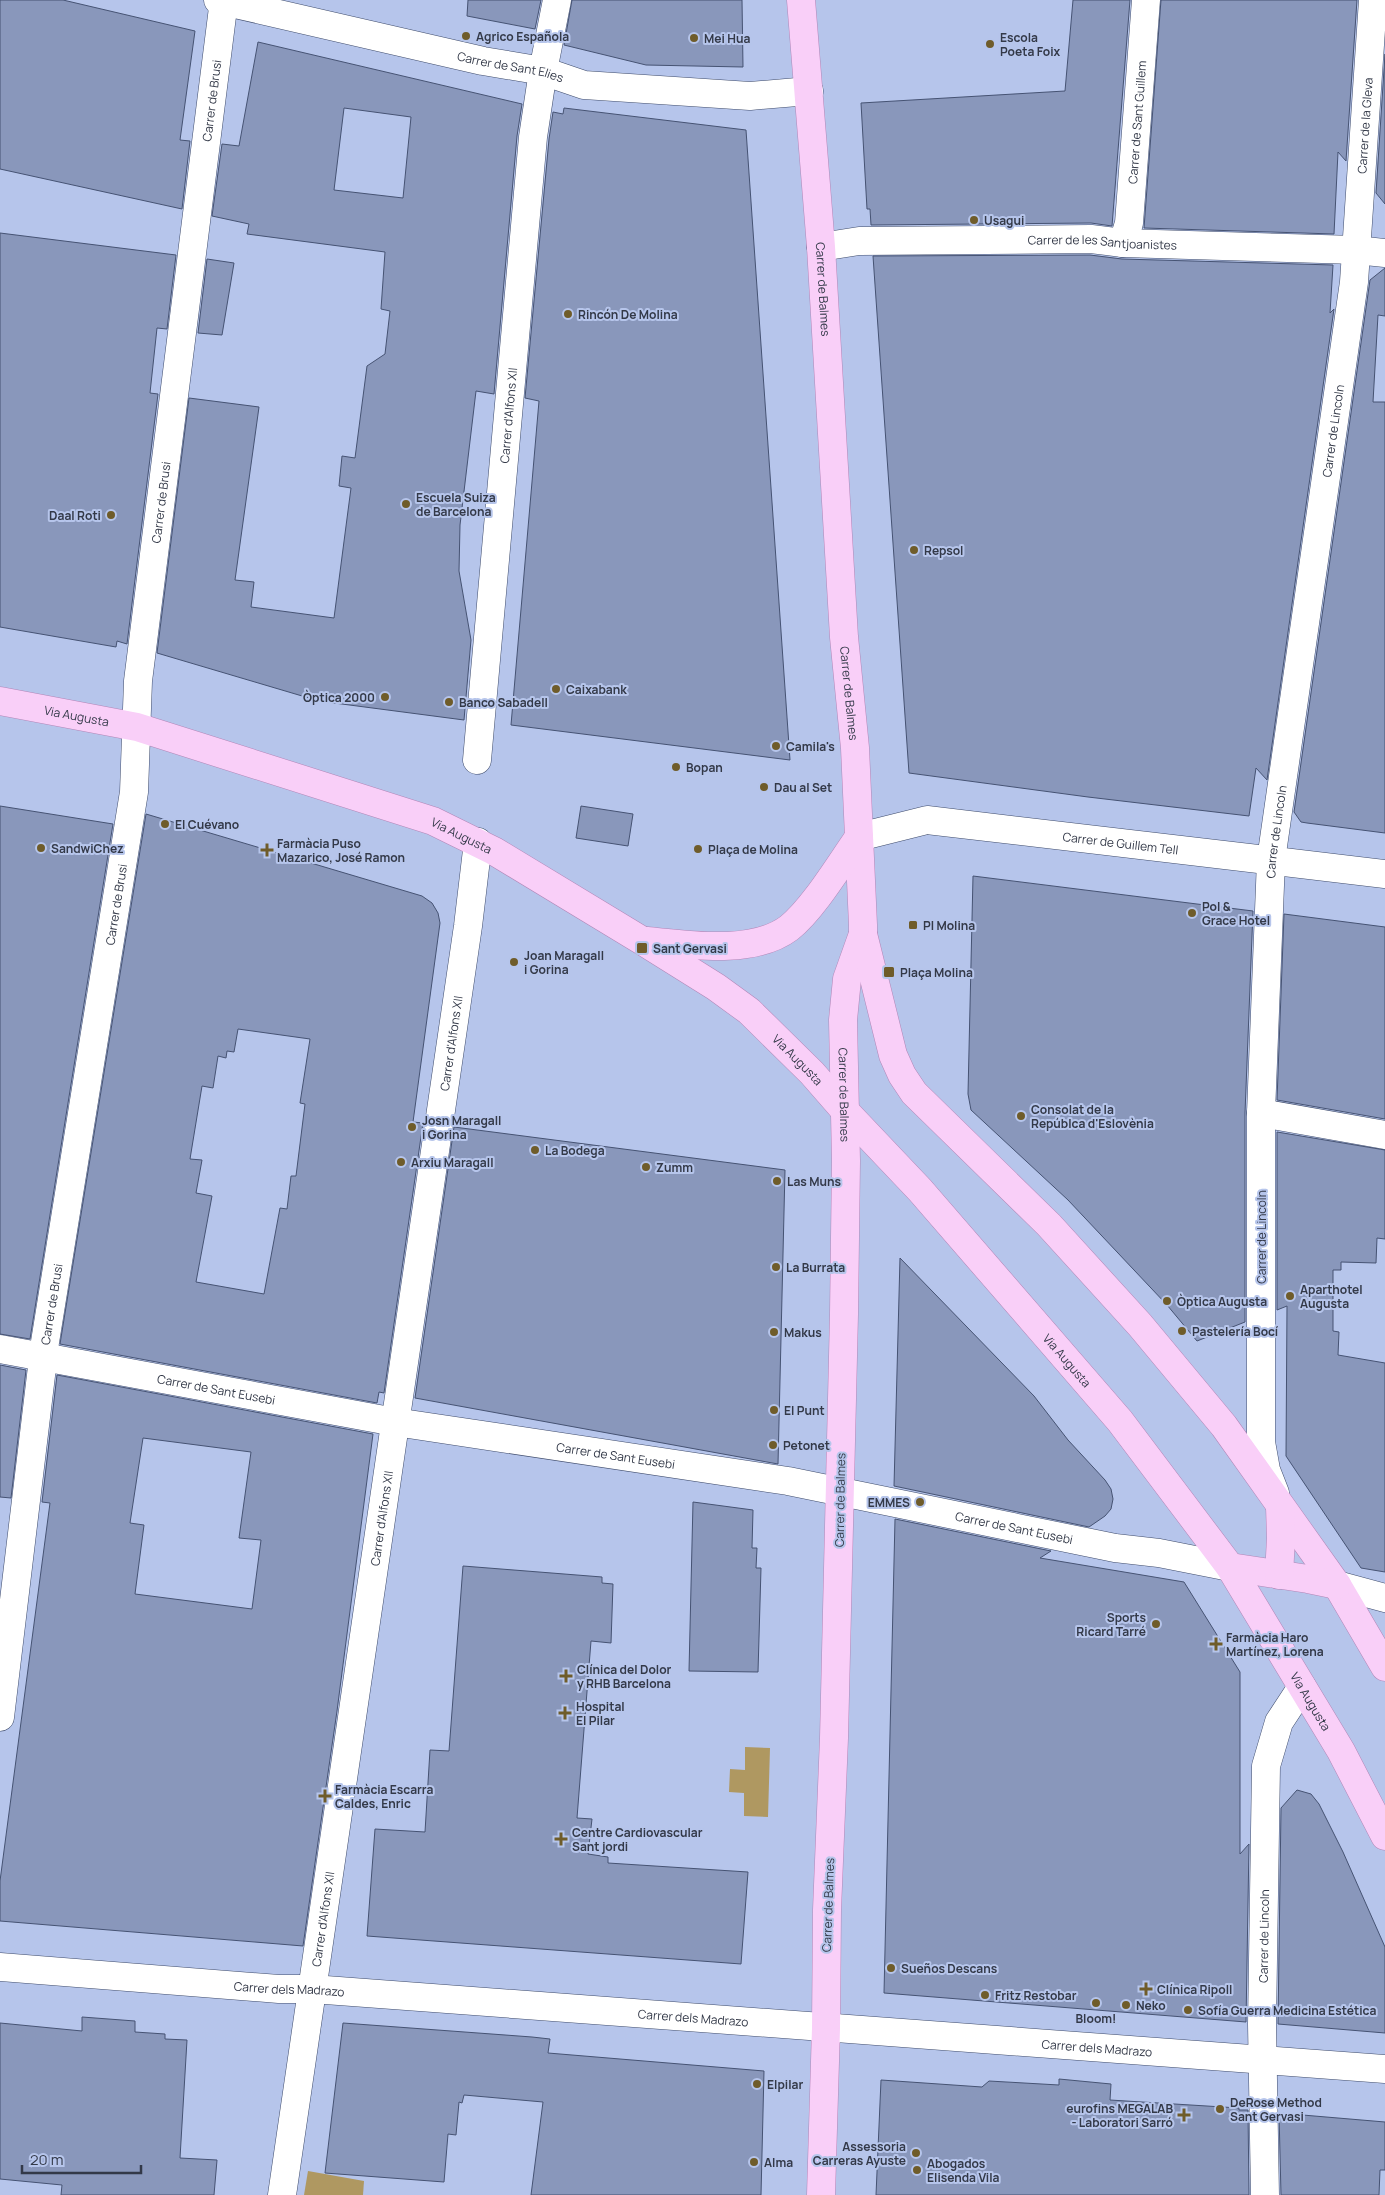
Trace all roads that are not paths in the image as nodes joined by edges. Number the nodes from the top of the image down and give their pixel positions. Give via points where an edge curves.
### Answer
1 (222, 0) edge
2 (557, 0) edge
3 (801, 0) edge
4 (1146, 0) edge
5 (1373, 0) edge
6 (543, 71) junction
7 (809, 91) junction
8 (1123, 244) junction
9 (821, 247) junction
10 (1356, 250) junction
11 (1385, 253) edge
12 (0, 701) edge
13 (137, 727) junction
14 (476, 760) dead end
15 (859, 837) junction
16 (478, 842) junction
17 (1271, 860) junction
18 (1385, 874) edge
19 (863, 934) junction
20 (641, 940) junction
21 (846, 1112) junction
22 (1261, 1113) junction
23 (1385, 1135) edge
24 (0, 1349) edge
25 (44, 1356) junction
26 (395, 1422) junction
27 (841, 1491) junction
28 (1280, 1506) junction
29 (1230, 1567) junction
30 (1279, 1574) junction
31 (1338, 1585) junction
32 (1385, 1598) edge
33 (1385, 1667) edge
34 (1302, 1687) junction
35 (0, 1717) edge
36 (1385, 1836) edge
37 (0, 1967) edge
38 (312, 1989) junction
39 (826, 2028) junction
40 (1264, 2061) junction
41 (1385, 2069) edge
42 (282, 2195) edge
43 (820, 2195) edge
44 (1265, 2195) edge

1 - 6 street, Carrer de Sant Elies via 484,61
1 - 13 street, Carrer de Brusi via 138,681
2 - 6 street, Carrer d'Alfons XII
3 - 7 main road, Carrer de Balmes
4 - 8 street, Carrer de Sant Guillem via 1129,223
5 - 10 street, Carrer de la Gleva
6 - 7 street, Carrer de Sant Elies via 584,85 750,96
6 - 14 street, Carrer d'Alfons XII via 533,137
7 - 9 main road, Carrer de Balmes
8 - 9 street, Carrer de les Santjoanistes via 1091,239 869,241
8 - 10 street, Carrer de les Santjoanistes
9 - 15 main road, Carrer de Balmes
10 - 11 street, Carrer de les Santjoanistes
10 - 17 street, Carrer de Lincoln
12 - 13 main road, Via Augusta
13 - 16 main road, Via Augusta via 433,821
13 - 25 street, Carrer de Brusi via 134,792
15 - 17 street, Carrer de Guillem Tell via 927,820
15 - 19 main road, Carrer de Balmes
15 - 20 main road via 805,914 788,929 767,940 734,946
16 - 20 main road, Via Augusta
16 - 26 street, Carrer d'Alfons XII
17 - 18 street, Carrer de Guillem Tell
17 - 22 street, Carrer de Lincoln
19 - 21 main road, Carrer de Balmes via 847,979 843,1020
19 - 28 main road via 893,1054 914,1093 1049,1225 1140,1325 1224,1426
20 - 21 main road, Via Augusta via 749,1012 812,1073
21 - 27 main road, Carrer de Balmes
21 - 29 main road, Via Augusta via 920,1190 1061,1350 1120,1421
22 - 23 street
22 - 28 street, Carrer de Lincoln via 1261,1442 1266,1470
24 - 25 street, Carrer de Sant Eusebi
25 - 26 street, Carrer de Sant Eusebi
25 - 35 street, Carrer de Brusi
26 - 27 street, Carrer de Sant Eusebi
26 - 38 street, Carrer d'Alfons XII
27 - 29 street, Carrer de Sant Eusebi via 1115,1548
27 - 39 main road, Carrer de Balmes via 826,1910
28 - 30 main road
28 - 31 main road
29 - 30 main road
29 - 34 main road, Via Augusta
30 - 31 main road
31 - 32 street
31 - 33 main road
34 - 36 main road, Via Augusta via 1341,1751
34 - 40 street, Carrer de Lincoln via 1279,1722 1266,1766
37 - 38 street, Carrer dels Madrazo
38 - 39 street, Carrer dels Madrazo
38 - 42 street, Carrer d'Alfons XII
39 - 40 street, Carrer dels Madrazo
39 - 43 main road, Carrer de Balmes
40 - 41 street, Carrer dels Madrazo
40 - 44 street, Carrer de Lincoln

